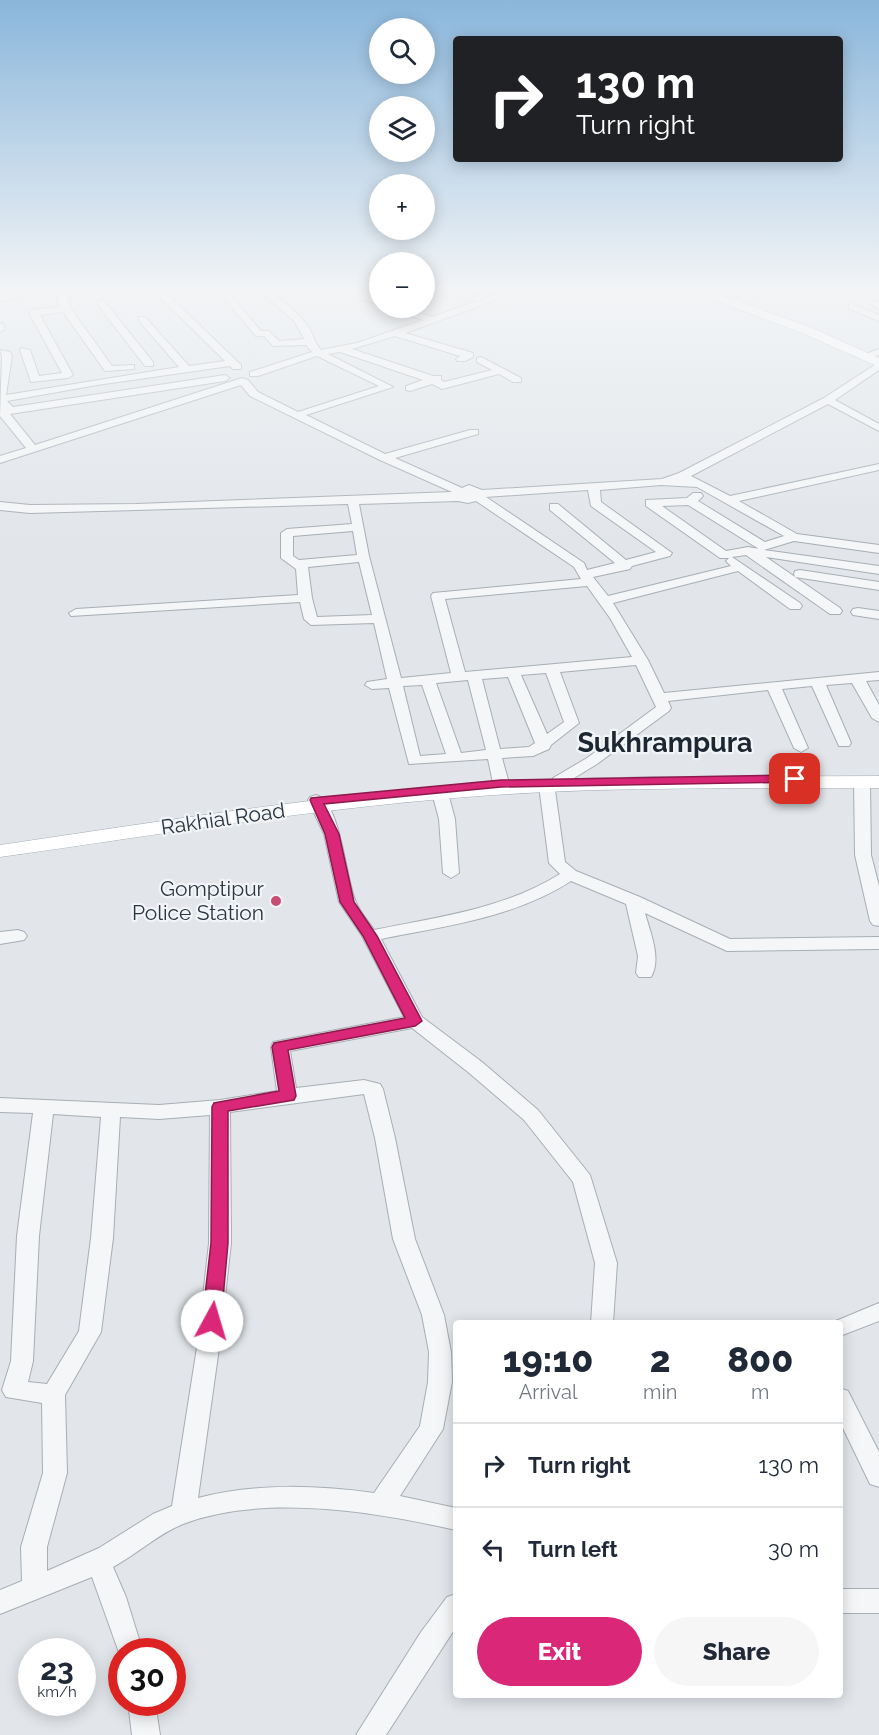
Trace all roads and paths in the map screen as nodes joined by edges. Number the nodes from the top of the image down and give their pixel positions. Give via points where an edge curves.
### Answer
1 (4, 372) edge
2 (32, 372) edge
3 (66, 372) edge
4 (137, 372) edge
5 (243, 372) edge
6 (269, 372) edge
7 (355, 372) edge
8 (395, 372) edge
9 (410, 372) edge
10 (426, 372) edge
11 (460, 372) joint
12 (485, 372) edge
13 (502, 372) edge
14 (859, 372) edge
15 (416, 374) junction
16 (433, 375) junction
17 (383, 377) dead end
18 (250, 378) junction
19 (475, 381) junction
20 (395, 382) dead end
21 (410, 388) dead end
22 (458, 390) dead end
23 (0, 399) edge
24 (828, 400) junction
25 (303, 413) junction
26 (6, 416) edge
27 (879, 428) edge
28 (0, 430) edge
29 (474, 432) dead end
30 (33, 450) junction
31 (387, 457) junction
32 (0, 460) edge
33 (879, 467) edge
34 (683, 475) junction
35 (661, 482) junction
36 (594, 486) junction
37 (704, 487) junction
38 (469, 494) junction
39 (729, 500) junction
40 (690, 501) junction
41 (352, 502) junction
42 (0, 506) edge
43 (554, 507) dead end
44 (358, 527) junction
45 (794, 537) junction
46 (763, 546) junction
47 (879, 549) edge
48 (748, 551) junction
49 (724, 555) junction
50 (364, 558) junction
51 (298, 564) junction
52 (626, 566) junction
53 (741, 567) junction
54 (879, 570) edge
55 (800, 574) dead end
56 (586, 576) junction
57 (879, 586) edge
58 (305, 598) junction
59 (604, 601) junction
60 (795, 606) dead end
61 (835, 611) dead end
62 (858, 612) dead end
63 (76, 613) dead end
64 (879, 615) edge
65 (380, 619) junction
66 (641, 660) junction
67 (552, 670) junction
68 (513, 672) junction
69 (467, 676) junction
70 (879, 676) edge
71 (858, 678) junction
72 (428, 680) junction
73 (817, 681) junction
74 (395, 683) junction
75 (372, 685) dead end
76 (772, 685) junction
77 (659, 698) junction
78 (879, 718) edge
79 (844, 743) dead end
80 (544, 746) junction
81 (801, 748) dead end
82 (455, 758) junction
83 (873, 781) edge
84 (501, 783) junction
85 (554, 784) junction
86 (440, 793) junction
87 (317, 803) junction
88 (0, 846) edge
89 (0, 851) edge
90 (452, 873) dead end
91 (570, 875) junction
92 (634, 901) junction
93 (879, 921) edge
94 (18, 936) dead end
95 (370, 936) junction
96 (0, 938) edge
97 (879, 943) edge
98 (645, 973) dead end
99 (415, 1021) junction
100 (288, 1096) junction
101 (0, 1105) edge
102 (44, 1107) junction
103 (220, 1107) junction
104 (111, 1110) junction
105 (879, 1312) edge
106 (602, 1320) edge
107 (843, 1326) edge
108 (53, 1394) junction
109 (843, 1404) edge
110 (879, 1476) edge
111 (380, 1505) junction
112 (183, 1513) junction
113 (453, 1518) edge
114 (98, 1562) junction
115 (35, 1587) junction
116 (843, 1601) edge
117 (879, 1601) edge
118 (0, 1602) edge
119 (453, 1610) edge
120 (126, 1638) edge
121 (143, 1716) edge
122 (146, 1735) edge
123 (370, 1735) edge

1 - 23 street
2 - 3 street via 34,380 68,375
4 - 23 street
5 - 18 street
6 - 18 street
7 - 25 street via 388,387
8 - 17 street
9 - 15 street
10 - 16 street
11 - 16 street
11 - 19 street
12 - 19 street
13 - 19 street via 514,378
14 - 24 street
15 - 16 street
15 - 20 street
16 - 19 street via 442,386
16 - 21 street
18 - 25 street via 264,393
18 - 26 street
18 - 30 street
18 - 31 street via 254,393
19 - 22 street
23 - 26 street
24 - 27 street
24 - 34 street
25 - 31 street
26 - 28 street
26 - 30 street
29 - 31 street
30 - 32 street
31 - 38 street
33 - 39 street
34 - 35 street
34 - 37 street
35 - 36 street
35 - 37 street
36 - 38 street
36 - 52 street via 595,503 666,553
37 - 39 street
37 - 40 street
38 - 41 street
38 - 56 street
39 - 45 street
40 - 46 street
40 - 49 street via 650,503
41 - 42 street via 30,509
41 - 44 street
43 - 52 street
44 - 50 street
44 - 51 street via 287,533 287,558
45 - 46 street
45 - 47 street
46 - 48 street
48 - 49 street
48 - 54 street
48 - 61 street
49 - 53 street
50 - 51 street
50 - 65 street
51 - 58 street
52 - 56 street
53 - 59 street
53 - 60 street
55 - 57 street
56 - 59 street
56 - 69 street via 438,596
58 - 63 street
58 - 65 street via 311,618 316,621
59 - 66 street
62 - 64 street
65 - 74 street
66 - 67 street
66 - 77 street
67 - 68 street
67 - 80 street via 572,723
68 - 69 street
68 - 80 street
69 - 72 street
69 - 84 street
70 - 71 street
71 - 73 street
71 - 78 street
72 - 74 street
72 - 82 street
73 - 76 street
73 - 79 street
74 - 75 street
74 - 82 street via 414,761
76 - 77 street
76 - 81 street
77 - 85 street via 664,708
80 - 82 street via 533,752
83 - 85 main road, Rakhial Road
83 - 93 street via 863,855
84 - 85 main road, Rakhial Road
84 - 87 main road, Rakhial Road
85 - 86 main road, Rakhial Road
85 - 91 street via 557,863
86 - 87 main road, Rakhial Road
86 - 90 street via 447,819
87 - 88 main road, Rakhial Road
87 - 89 main road, Rakhial Road
87 - 95 street via 332,834 347,902
91 - 92 street
91 - 95 street via 552,888 490,910
92 - 97 street via 728,945
92 - 98 street via 647,956
94 - 96 street
95 - 99 street
99 - 100 street via 280,1047
99 - 106 street via 531,1115 583,1180 606,1263
100 - 103 street
100 - 111 street via 373,1089 404,1239 433,1315 440,1352 440,1382 430,1429
101 - 102 street
102 - 104 street
102 - 108 street via 28,1236 22,1361 14,1390
103 - 104 street via 159,1112
103 - 112 street via 220,1243
104 - 108 street via 102,1238 90,1332
105 - 107 street
108 - 115 street via 55,1473 34,1547
109 - 110 street
111 - 112 street via 305,1498 220,1504
111 - 113 street
112 - 114 street
114 - 115 street
114 - 120 street
115 - 118 street
116 - 117 street
119 - 123 street
121 - 122 street

